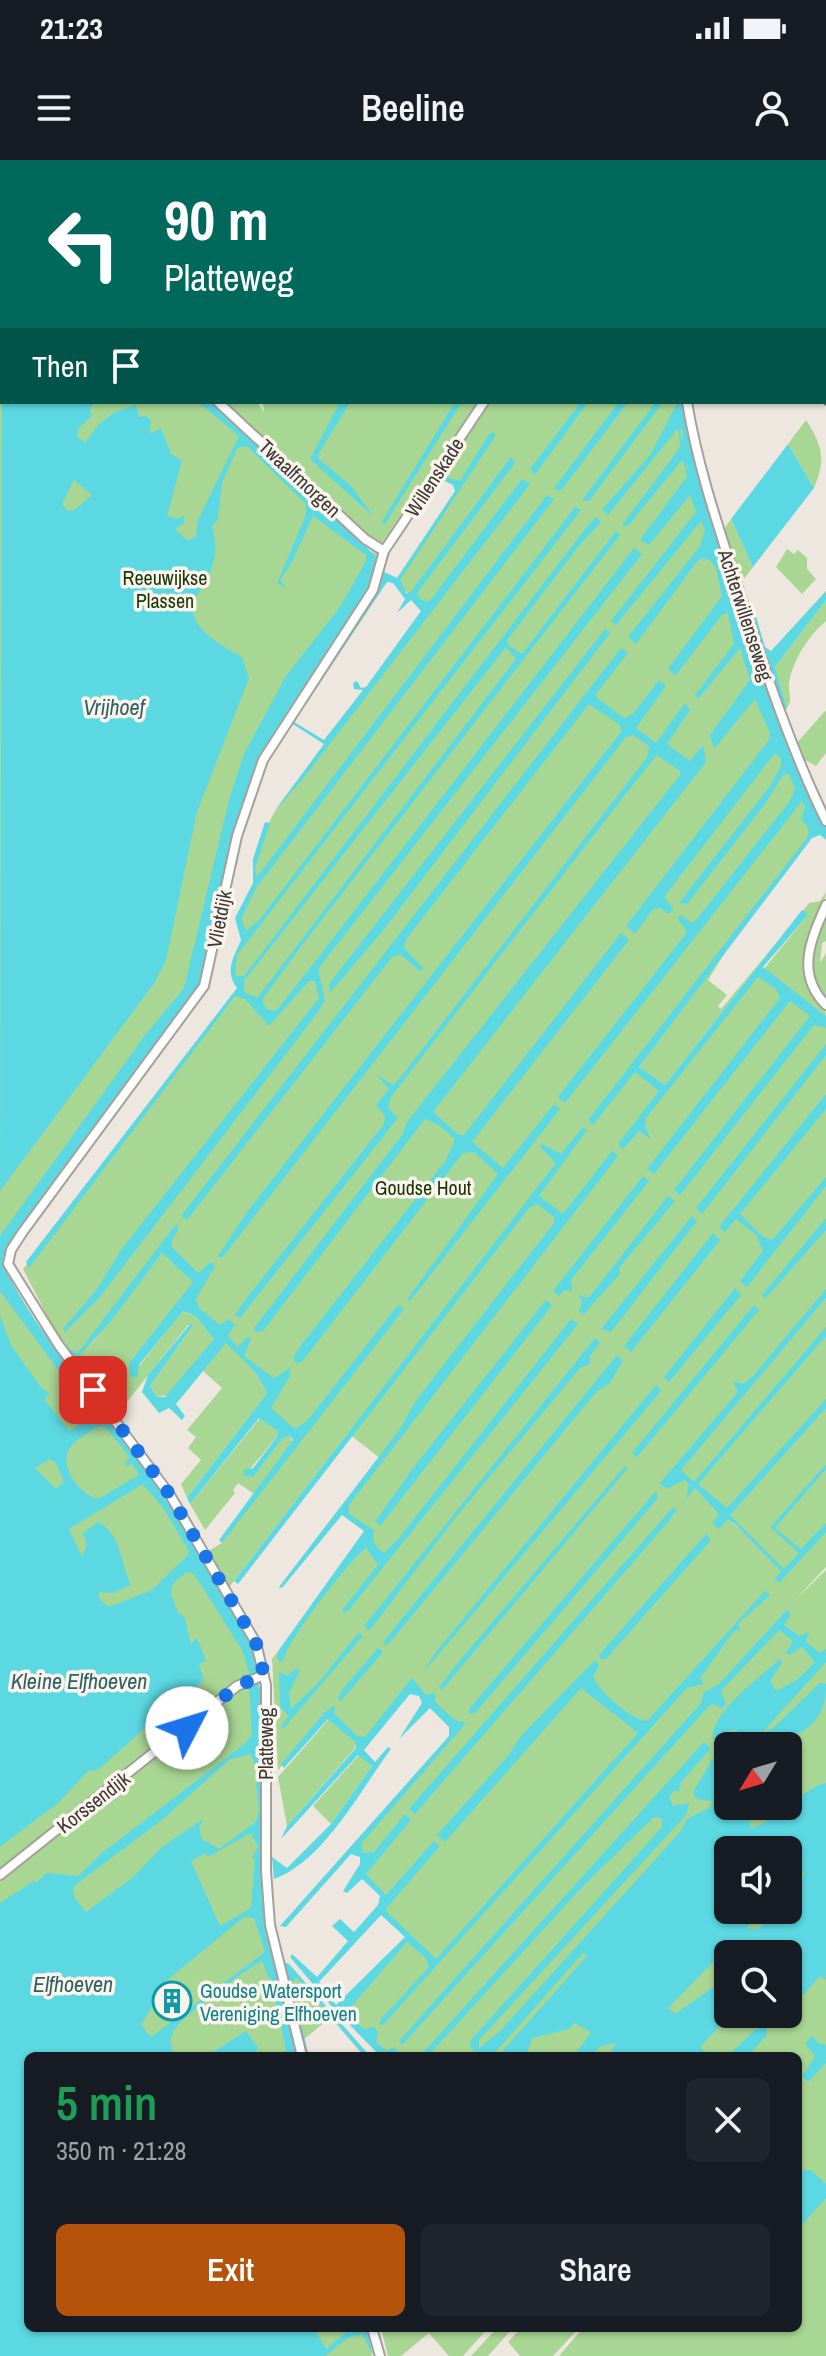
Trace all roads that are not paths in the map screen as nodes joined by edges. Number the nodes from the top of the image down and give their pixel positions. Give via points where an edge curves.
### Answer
1 (220, 404) edge
2 (483, 404) edge
3 (687, 404) edge
4 (384, 551) junction
5 (826, 821) edge
6 (826, 905) edge
7 (826, 1005) edge
8 (8, 1264) joint
9 (257, 1677) junction
10 (0, 1875) edge
11 (301, 2052) edge
12 (373, 2332) edge
13 (380, 2356) edge

1 - 4 street, Twaalfmorgen
2 - 4 street, Willenskade
3 - 5 street, Achterwillenseweg via 715,520 772,694
4 - 8 street, Vlietdijk via 373,590 263,760 234,847 204,986 22,1233
6 - 7 street via 811,939 807,965 814,991
8 - 9 street, Platteweg via 58,1344 170,1495 256,1643
9 - 10 street, Korssendijk via 237,1686
9 - 11 street, Platteweg via 270,1925
12 - 13 street

